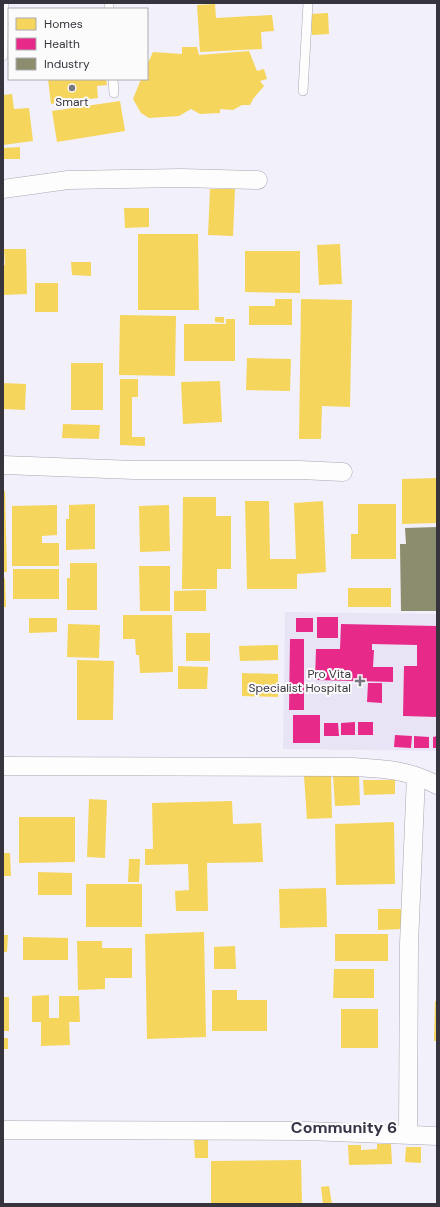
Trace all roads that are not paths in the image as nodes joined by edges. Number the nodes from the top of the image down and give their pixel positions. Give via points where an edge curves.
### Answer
1 (4, 3) edge
2 (308, 3) edge
3 (3, 56) edge
4 (113, 80) edge
5 (303, 91) dead end
6 (114, 93) dead end
7 (258, 180) dead end
8 (3, 189) edge
9 (3, 465) edge
10 (343, 472) dead end
11 (3, 766) edge
12 (416, 776) junction
13 (437, 785) edge
14 (3, 1130) edge
15 (408, 1134) junction
16 (437, 1136) edge

1 - 3 lane
2 - 5 lane
4 - 6 lane
7 - 8 street via 68,180
9 - 10 street via 134,470
11 - 12 street via 354,767 396,770
12 - 13 street
12 - 15 street via 410,944
14 - 15 street via 307,1131
15 - 16 street

